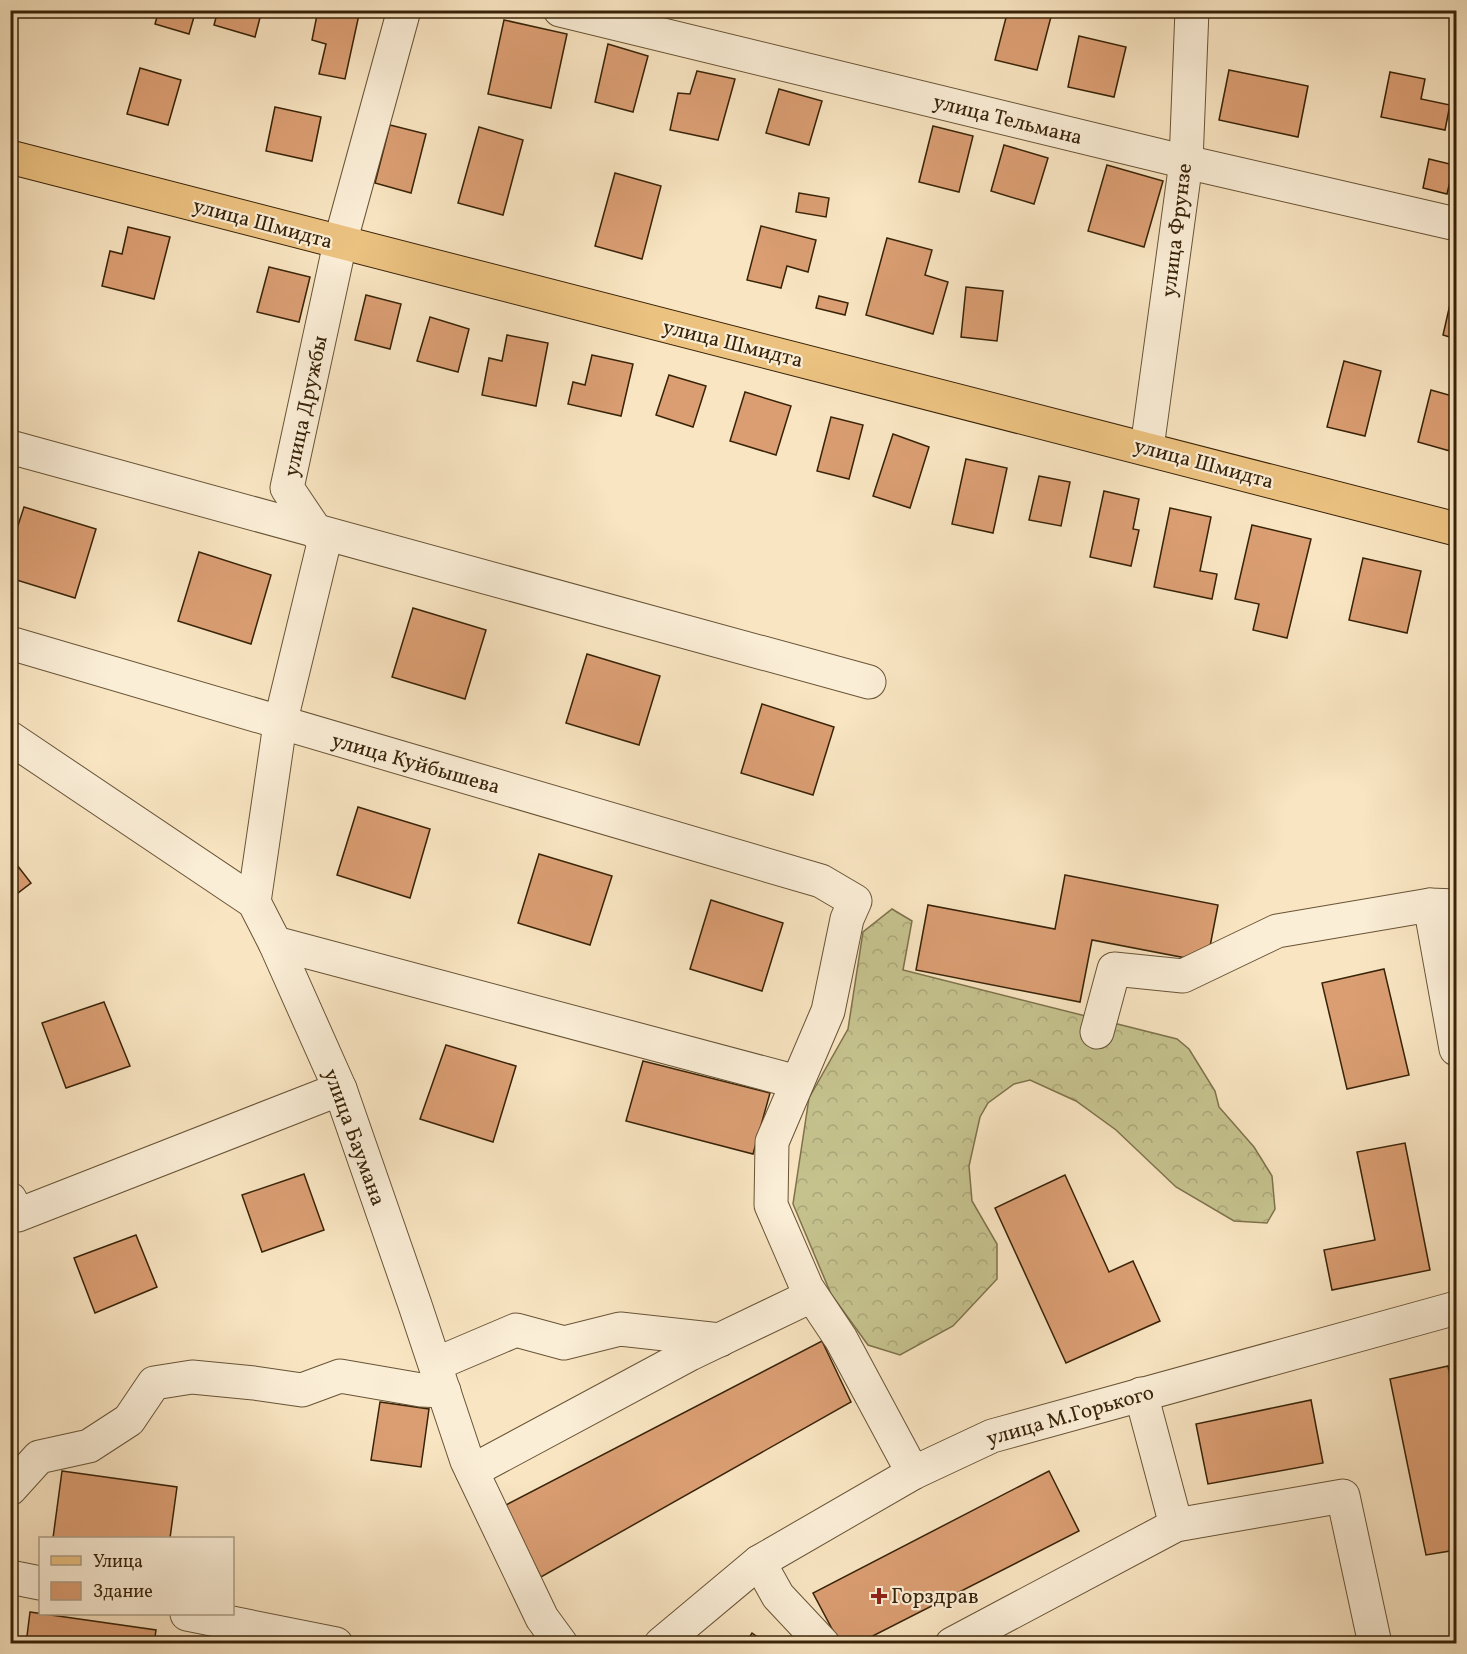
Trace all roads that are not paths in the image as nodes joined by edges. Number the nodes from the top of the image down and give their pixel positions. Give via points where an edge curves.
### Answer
1 (404, 10) edge
2 (560, 10) edge
3 (1192, 10) edge
4 (10, 157) edge
5 (1186, 162) junction
6 (1456, 224) edge
7 (340, 243) junction
8 (10, 447) edge
9 (1147, 448) junction
10 (1456, 529) edge
11 (315, 530) junction
12 (10, 643) edge
13 (869, 682) dead end
14 (280, 724) junction
15 (10, 738) edge
16 (254, 902) junction
17 (1443, 906) edge
18 (275, 943) junction
19 (1097, 1032) dead end
20 (1456, 1049) edge
21 (797, 1082) junction
22 (340, 1089) junction
23 (10, 1199) edge
24 (812, 1296) junction
25 (1456, 1308) edge
26 (720, 1340) junction
27 (440, 1378) junction
28 (1142, 1394) junction
29 (472, 1471) junction
30 (913, 1473) junction
31 (10, 1489) edge
32 (1176, 1525) junction
33 (759, 1562) junction
34 (10, 1577) edge
35 (39, 1583) edge
36 (192, 1615) edge
37 (336, 1644) edge
38 (561, 1644) edge
39 (661, 1644) edge
40 (823, 1644) edge
41 (952, 1644) edge
42 (1374, 1644) edge

1 - 7 street, улица Дружбы
2 - 5 street, улица Тельмана
3 - 5 street, улица Фрунзе
4 - 7 main road, улица Шмидта
5 - 6 street, улица Тельмана
5 - 9 street, улица Фрунзе
7 - 9 main road, улица Шмидта
7 - 11 street, улица Дружбы via 287,488
8 - 11 street
9 - 10 main road, улица Шмидта
11 - 13 street
11 - 14 street, улица Дружбы via 324,543
12 - 14 street, улица Куйбышева
14 - 16 street, улица Дружбы
14 - 21 street, улица Куйбышева via 821,881 855,901 847,919 828,1011
15 - 16 street, улица Баумана
16 - 18 street, улица Баумана
17 - 19 street via 1277,931 1184,976 1114,969
17 - 20 street
18 - 21 street
18 - 22 street, улица Баумана
21 - 24 street via 772,1142 771,1205
22 - 23 street via 18,1215
22 - 27 street, улица Баумана
24 - 26 street
24 - 30 street via 841,1339
25 - 28 street, улица М.Горького
26 - 27 street via 620,1329 564,1343 516,1330
26 - 29 street
27 - 29 street, улица Баумана
27 - 31 street via 421,1390 340,1376 302,1390 192,1377 154,1383 129,1420 89,1446 39,1457
28 - 30 street, улица М.Горького via 992,1436
28 - 32 street
29 - 38 street, улица Баумана via 542,1618
30 - 33 street, улица М.Горького
32 - 41 street
32 - 42 street via 1343,1497
33 - 39 street, улица М.Горького
33 - 40 street via 778,1596
34 - 35 street
36 - 37 street

